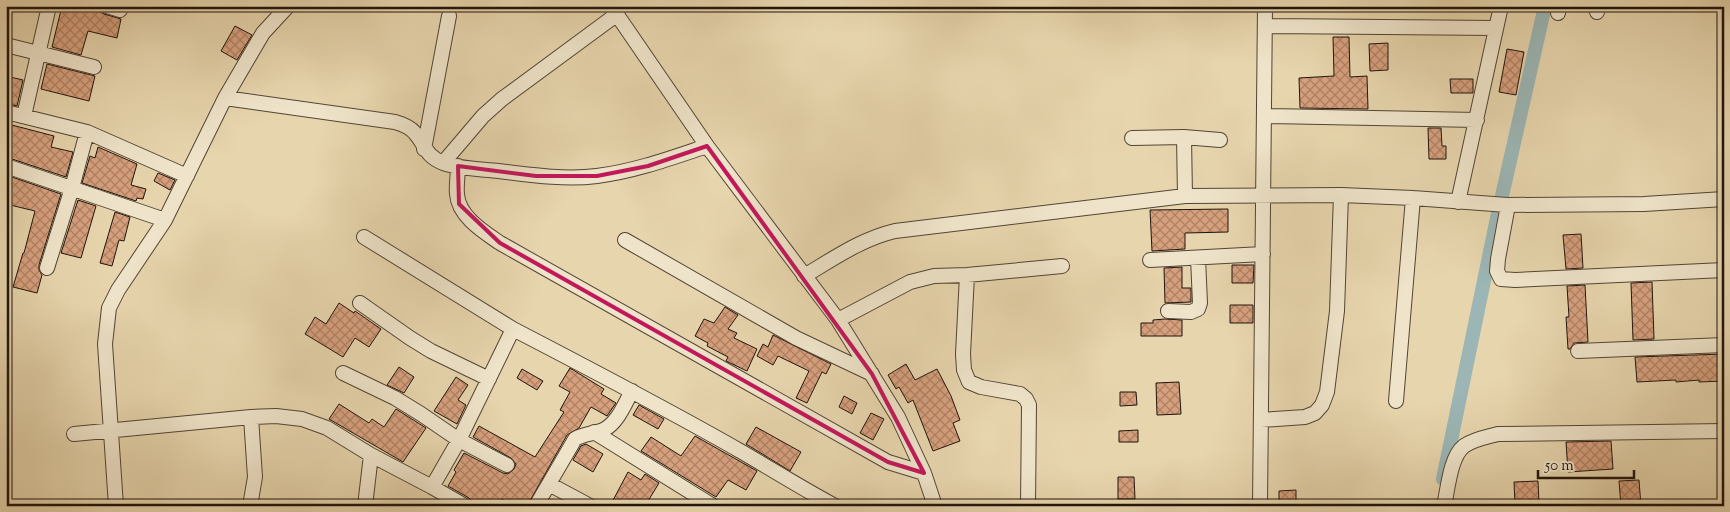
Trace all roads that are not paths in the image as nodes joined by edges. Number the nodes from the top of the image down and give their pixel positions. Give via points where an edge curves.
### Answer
1 (49, 6) edge
2 (288, 6) edge
3 (1265, 6) edge
4 (1501, 6) edge
5 (614, 11) edge
6 (449, 16) dead end
7 (1264, 26) junction
8 (1496, 28) junction
9 (6, 45) edge
10 (38, 54) junction
11 (94, 67) dead end
12 (225, 98) junction
13 (6, 112) edge
14 (24, 116) junction
15 (1264, 116) junction
16 (1477, 120) junction
17 (87, 132) junction
18 (1184, 137) junction
19 (1132, 138) dead end
20 (1220, 140) dead end
21 (707, 146) junction
22 (424, 149) junction
23 (443, 162) junction
24 (6, 166) edge
25 (458, 166) junction
26 (187, 176) junction
27 (72, 188) junction
28 (1341, 195) junction
29 (1185, 196) junction
30 (1264, 197) junction
31 (1413, 198) junction
32 (1724, 199) edge
33 (1465, 202) junction
34 (1507, 205) junction
35 (165, 220) junction
36 (364, 237) dead end
37 (625, 240) dead end
38 (1263, 254) junction
39 (1198, 258) junction
40 (1150, 260) dead end
41 (1062, 266) dead end
42 (46, 268) dead end
43 (1724, 270) edge
44 (967, 275) junction
45 (804, 276) junction
46 (360, 303) dead end
47 (1168, 311) dead end
48 (838, 320) junction
49 (513, 329) junction
50 (1724, 345) edge
51 (1578, 351) dead end
52 (343, 373) dead end
53 (872, 374) junction
54 (489, 379) junction
55 (632, 391) junction
56 (1396, 401) dead end
57 (251, 417) junction
58 (1261, 420) junction
59 (111, 430) junction
60 (1724, 431) edge
61 (594, 432) junction
62 (74, 434) dead end
63 (459, 440) junction
64 (371, 455) junction
65 (507, 465) dead end
66 (924, 473) junction
67 (549, 484) junction
68 (432, 487) junction
69 (116, 506) edge
70 (250, 506) edge
71 (365, 506) edge
72 (465, 506) edge
73 (536, 506) edge
74 (590, 506) edge
75 (713, 506) edge
76 (835, 506) edge
77 (934, 506) edge
78 (1028, 506) edge
79 (1260, 506) edge
80 (1444, 506) edge

1 - 10 street
2 - 12 street via 263,33
3 - 7 street
4 - 8 street
5 - 21 street
5 - 23 street via 502,99
6 - 22 street
7 - 8 street
7 - 15 street
8 - 16 street
9 - 10 street
10 - 11 street
10 - 14 street
12 - 22 street via 396,122 415,133
12 - 26 street
13 - 14 street
14 - 17 street
15 - 16 street
15 - 30 street
16 - 33 street
17 - 26 street
17 - 27 street
18 - 19 street
18 - 20 street
18 - 29 street
21 - 25 street via 648,166 596,176 536,176
21 - 45 street
22 - 23 street
23 - 25 street
24 - 27 street
25 - 66 street via 459,204 464,213 500,243 888,462
26 - 35 street
27 - 35 street
27 - 42 street
28 - 30 street
28 - 31 street
28 - 58 street via 1337,311 1327,392 1315,413 1305,417
29 - 30 street
29 - 45 street via 895,231 860,243
30 - 38 street
31 - 33 street
31 - 56 street
32 - 34 street via 1644,204
33 - 34 street
34 - 43 street via 1497,271 1501,279
35 - 59 street via 109,308 105,344
36 - 49 street
37 - 53 street via 796,338
38 - 39 street
38 - 58 street
39 - 40 street
39 - 47 street via 1198,309 1191,312
41 - 44 street
44 - 48 street via 934,276 910,282
44 - 78 street via 963,354 969,382 1020,394 1030,405
45 - 48 street
46 - 54 street via 424,347
48 - 53 street
49 - 54 street
49 - 55 street
50 - 51 street
52 - 63 street via 395,398
53 - 66 street via 898,417
54 - 63 street
55 - 61 street via 613,424
55 - 76 street
57 - 59 street
57 - 64 street via 302,419 327,428
57 - 70 street via 255,477
58 - 79 street
59 - 62 street
59 - 69 street
60 - 80 street via 1498,434 1478,439 1463,447 1453,462
61 - 67 street via 575,439
61 - 75 street
63 - 65 street
63 - 68 street
64 - 68 street
64 - 71 street
66 - 77 street
67 - 73 street
67 - 74 street
68 - 72 street

